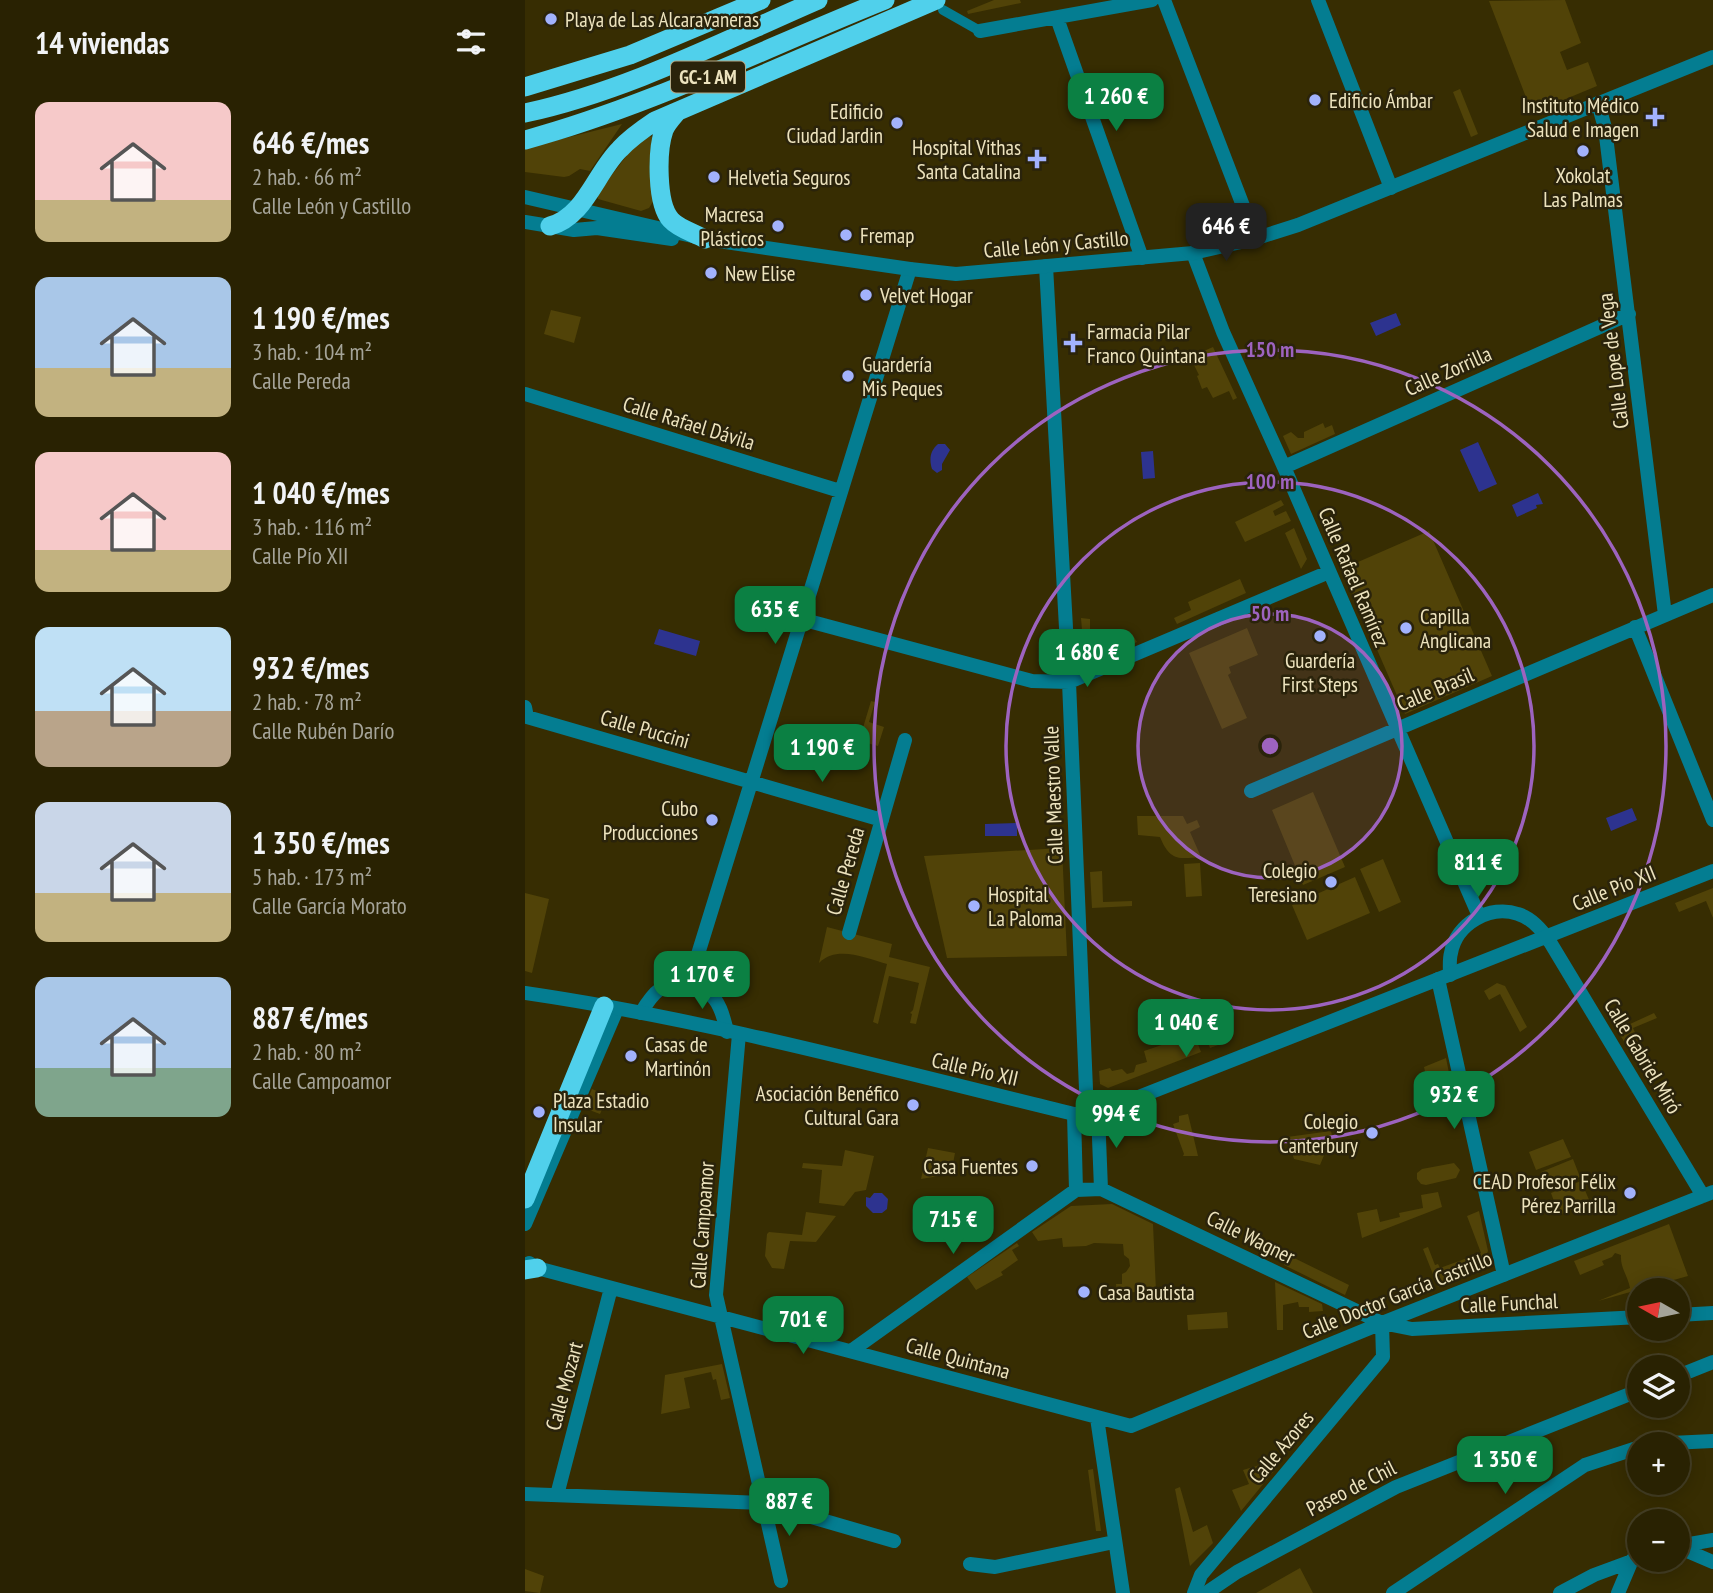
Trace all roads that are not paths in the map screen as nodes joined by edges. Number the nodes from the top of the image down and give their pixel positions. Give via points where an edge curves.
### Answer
1 (761, 0) edge
2 (818, 0) edge
3 (885, 0) edge
4 (1152, 0) edge
5 (1164, 0) edge
6 (1318, 0) edge
7 (940, 5) edge
8 (1056, 18) junction
9 (980, 31) joint
10 (1711, 62) edge
11 (525, 87) edge
12 (1598, 103) junction
13 (677, 112) junction
14 (525, 113) edge
15 (525, 139) edge
16 (1391, 188) junction
17 (525, 197) edge
18 (577, 208) junction
19 (525, 222) edge
20 (551, 226) junction
21 (705, 239) junction
22 (1254, 239) junction
23 (1193, 253) junction
24 (1142, 258) junction
25 (1046, 266) junction
26 (910, 269) junction
27 (1629, 314) junction
28 (525, 394) edge
29 (1284, 467) junction
30 (840, 491) junction
31 (1329, 572) junction
32 (1713, 595) edge
33 (1665, 615) junction
34 (801, 619) junction
35 (1635, 627) junction
36 (1069, 682) junction
37 (526, 714) edge
38 (1397, 728) junction
39 (905, 740) dead end
40 (752, 782) junction
41 (1251, 791) dead end
42 (882, 820) junction
43 (1713, 820) edge
44 (1713, 871) edge
45 (1479, 916) junction
46 (849, 933) dead end
47 (1548, 938) junction
48 (1444, 977) junction
49 (690, 980) junction
50 (525, 993) edge
51 (611, 1007) junction
52 (641, 1013) junction
53 (733, 1033) junction
54 (1086, 1113) junction
55 (1101, 1189) junction
56 (1076, 1190) junction
57 (1708, 1194) edge
58 (525, 1199) edge
59 (525, 1224) edge
60 (529, 1266) edge
61 (1504, 1275) junction
62 (611, 1288) junction
63 (1713, 1313) edge
64 (1691, 1314) edge
65 (721, 1316) junction
66 (1627, 1318) edge
67 (1382, 1323) junction
68 (851, 1351) junction
69 (1713, 1362) edge
70 (1690, 1371) edge
71 (1627, 1395) edge
72 (1097, 1418) junction
73 (1713, 1441) edge
74 (1690, 1442) edge
75 (1627, 1451) edge
76 (525, 1494) edge
77 (557, 1495) junction
78 (763, 1503) junction
79 (1713, 1540) edge
80 (894, 1541) dead end
81 (1114, 1542) junction
82 (1690, 1545) edge
83 (1690, 1552) edge
84 (1627, 1562) edge
85 (1713, 1562) edge
86 (970, 1564) dead end
87 (1237, 1572) junction
88 (1629, 1572) edge
89 (781, 1581) dead end
90 (1123, 1593) edge
91 (1193, 1593) edge
92 (1206, 1593) edge
93 (1222, 1593) edge
94 (1393, 1593) edge
95 (1560, 1593) edge
96 (1618, 1593) edge

1 - 11 highway via 630,55
2 - 14 highway, GC-1 AM via 617,86
3 - 15 highway, GC-1 AM via 620,111
4 - 8 street
5 - 22 street
6 - 16 street
7 - 9 street
7 - 13 highway
8 - 9 street
8 - 24 street
10 - 12 street, Calle León y Castillo
12 - 16 street, Calle León y Castillo
12 - 27 street, Calle Lope de Vega
13 - 18 highway via 649,125 619,149
13 - 21 highway via 663,136 660,186 672,221
16 - 22 street, Calle León y Castillo
17 - 18 street, Calle León y Castillo
18 - 20 highway via 562,223
18 - 21 street, Calle León y Castillo
19 - 20 street, Calle León y Castillo
20 - 21 street, Calle León y Castillo
21 - 26 street, Calle León y Castillo
22 - 23 street, Calle León y Castillo
23 - 24 street, Calle León y Castillo
23 - 29 street, Calle Rafael Ramírez
24 - 25 street, Calle León y Castillo
25 - 26 street, Calle León y Castillo via 955,274
25 - 36 street, Calle Maestro Valle
26 - 30 street
27 - 29 street, Calle Zorrilla
27 - 33 street, Calle Lope de Vega
28 - 30 street, Calle Rafael Dávila
29 - 31 street, Calle Rafael Ramírez
30 - 34 street
31 - 36 street
31 - 38 street, Calle Rafael Ramírez
32 - 33 street, Calle Brasil
33 - 35 street, Calle Brasil
34 - 36 street via 1032,681
34 - 40 street
35 - 38 street, Calle Brasil
35 - 43 street
36 - 54 street, Calle Maestro Valle
37 - 40 street, Calle Puccini
38 - 41 street, Calle Brasil
38 - 45 street, Calle Rafael Ramírez
39 - 42 street, Calle Pereda
40 - 42 street, Calle Pereda
40 - 49 street
42 - 46 street, Calle Pereda
44 - 47 street, Calle Pío XII
45 - 47 street via 1498,911 1518,914 1535,923
45 - 48 street via 1461,931
47 - 48 street, Calle Pío XII
47 - 57 street, Calle Gabriel Miró
48 - 54 street, Calle Pío XII
48 - 61 street
49 - 52 street via 658,990
49 - 53 street via 708,990
50 - 51 street, Calle Pío XII
51 - 52 street, Calle Pío XII
51 - 58 highway
51 - 59 street
52 - 53 street, Calle Pío XII
53 - 54 street, Calle Pío XII
53 - 65 street, Calle Campoamor via 716,1295
54 - 55 street
54 - 56 street
55 - 56 street
55 - 67 street, Calle Wagner
56 - 68 street
57 - 61 street, Calle Doctor García Castrillo
60 - 62 street, Calle Quintana
61 - 67 street, Calle Doctor García Castrillo
62 - 65 street, Calle Quintana
62 - 77 street, Calle Mozart
63 - 64 street
65 - 68 street, Calle Quintana
65 - 78 street, Calle Campoamor
66 - 67 street, Calle Funchal via 1412,1329
67 - 72 street, Calle Doctor García Castrillo via 1131,1426
67 - 91 street, Calle Azores via 1383,1357 1201,1575
68 - 72 street, Calle Quintana
69 - 70 street
71 - 87 street, Paseo de Chil via 1396,1487
72 - 81 street
73 - 74 street
75 - 94 street via 1585,1465
76 - 77 street
77 - 78 street
78 - 80 street
78 - 89 street, Calle Campoamor
79 - 82 street
81 - 86 street via 995,1567
81 - 90 street
83 - 85 street
84 - 95 street
87 - 92 street, Paseo de Chil
87 - 93 street
88 - 96 street

